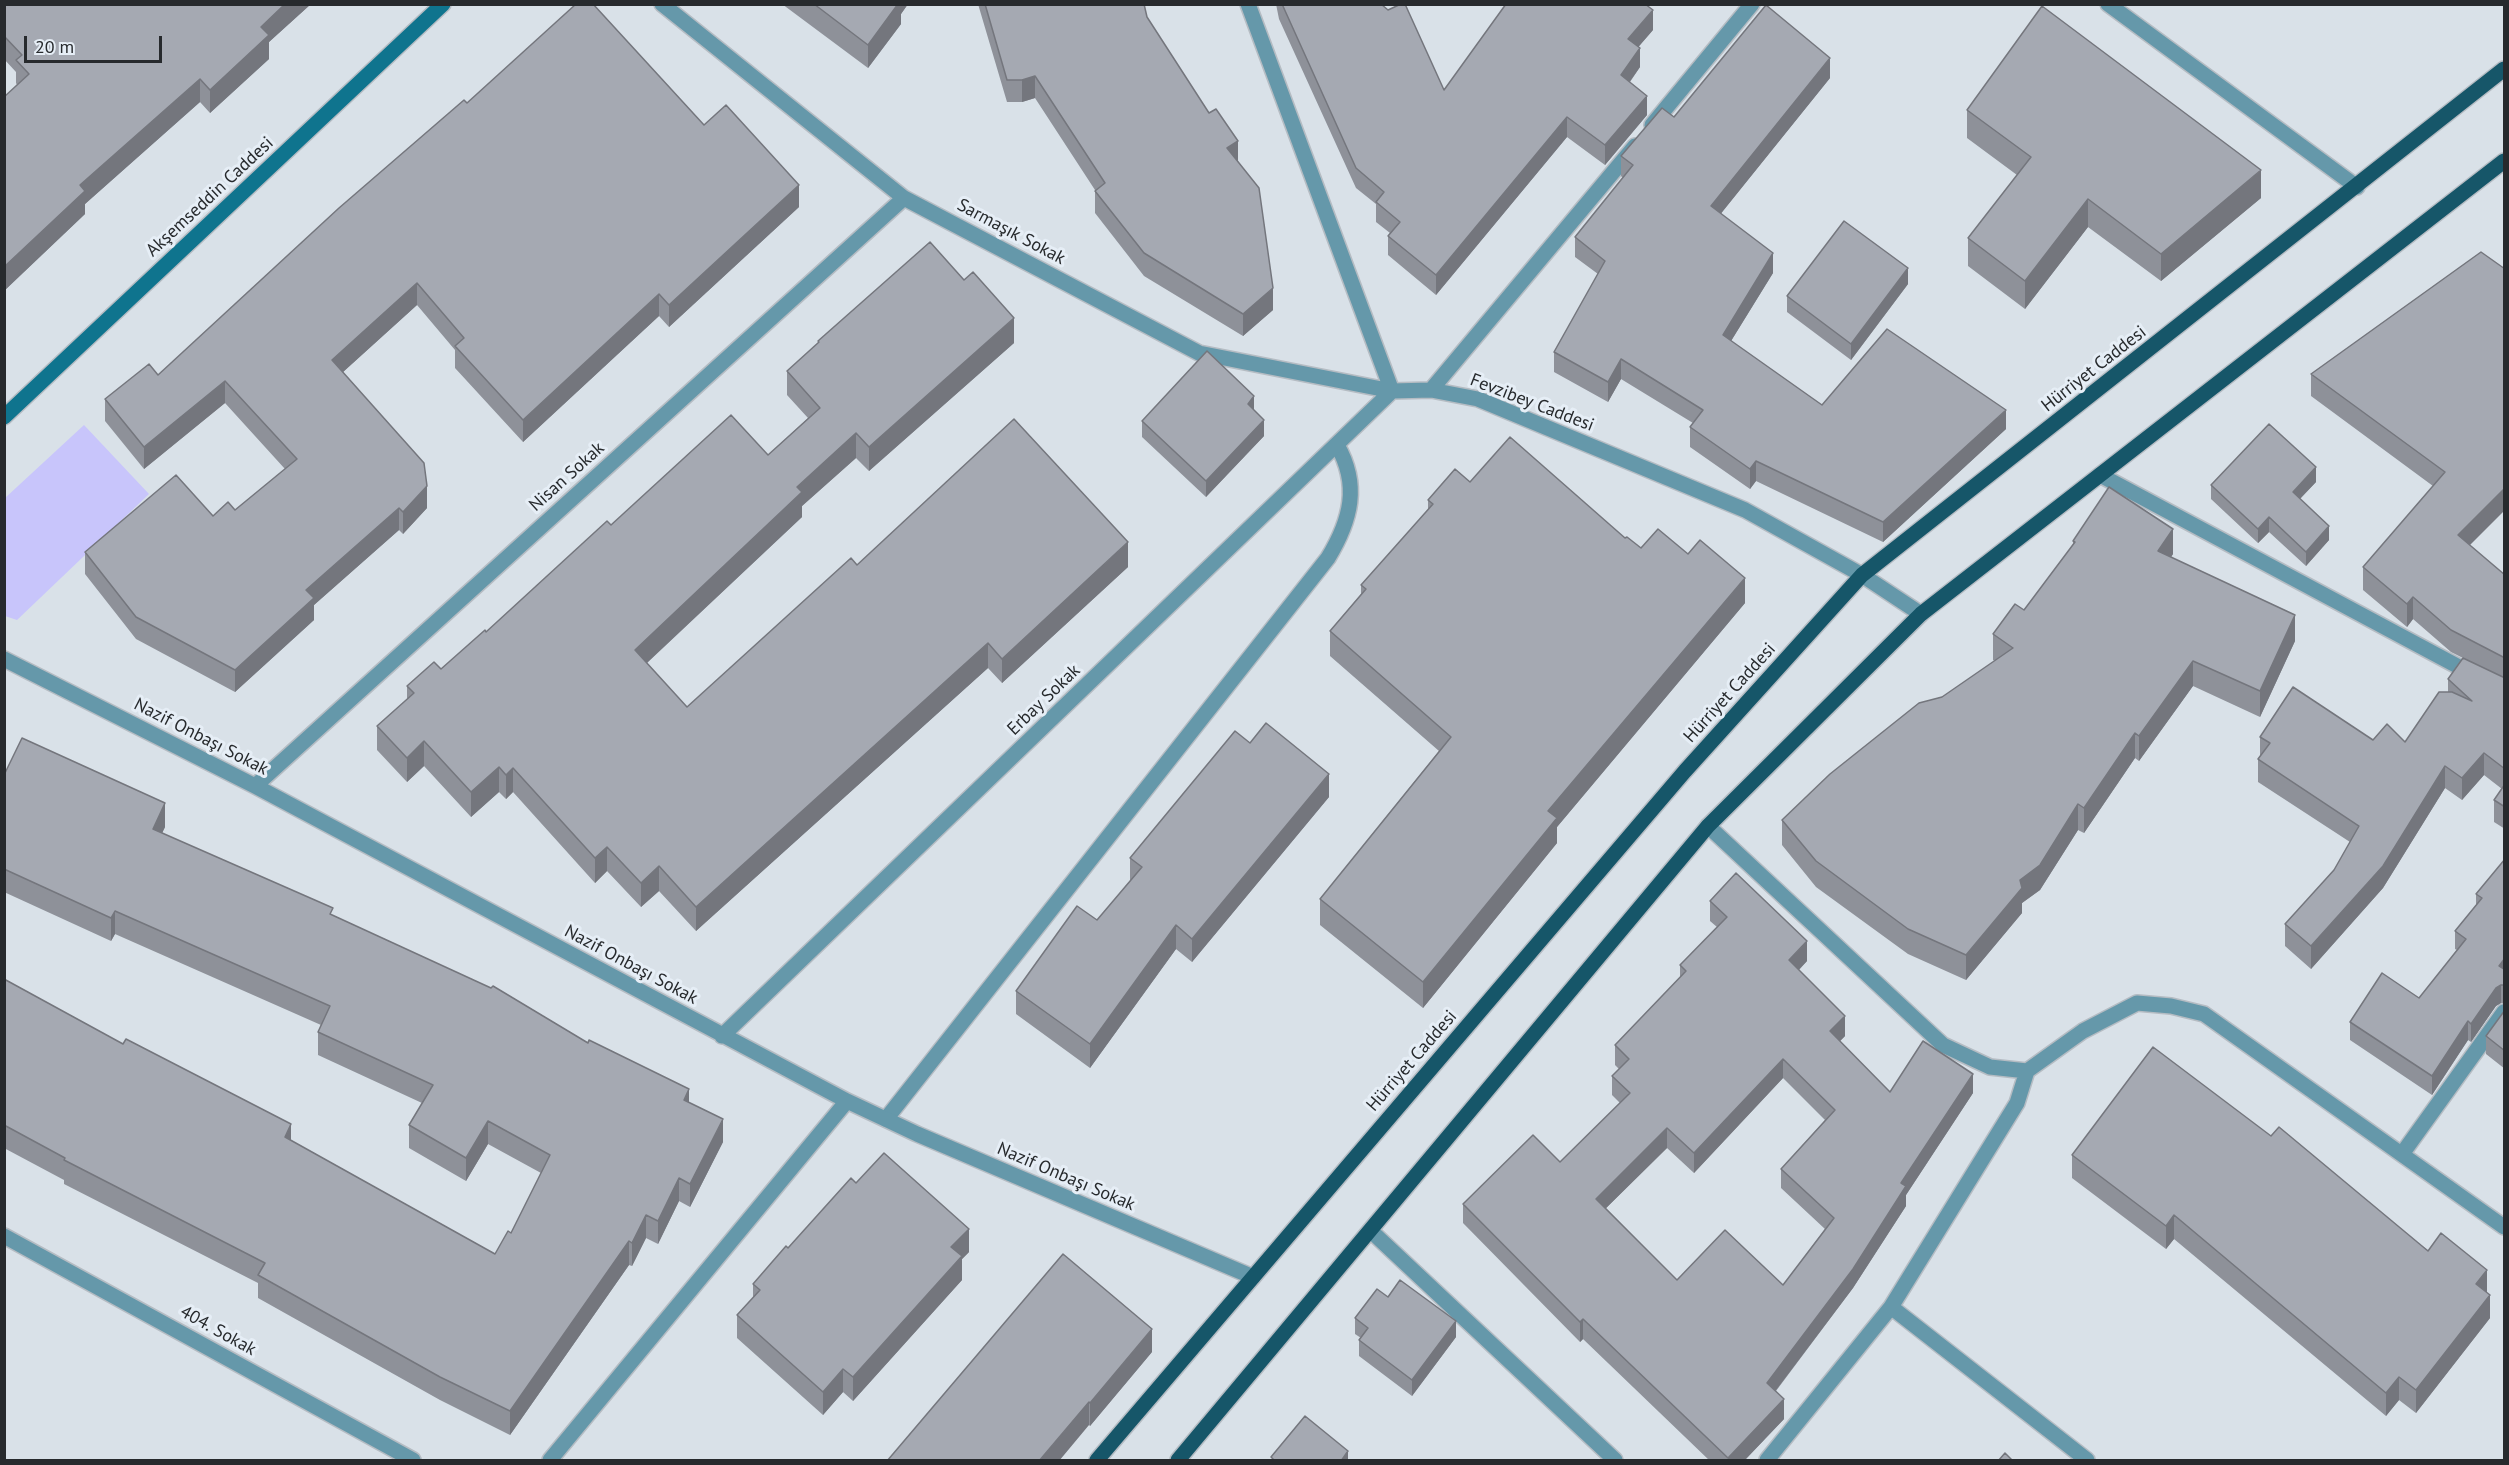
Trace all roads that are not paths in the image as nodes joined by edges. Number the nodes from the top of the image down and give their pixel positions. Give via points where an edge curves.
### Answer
1 (443, 4) edge
2 (662, 4) edge
3 (1248, 4) edge
4 (1752, 4) edge
5 (2108, 4) edge
6 (2505, 69) edge
7 (2505, 161) edge
8 (2357, 187) junction
9 (904, 198) junction
10 (1431, 390) junction
11 (1392, 391) junction
12 (4, 417) edge
13 (1337, 445) junction
14 (2100, 475) junction
15 (1862, 575) junction
16 (1921, 615) junction
17 (4, 658) edge
18 (2505, 692) edge
19 (255, 786) junction
20 (1708, 826) junction
21 (2505, 1012) edge
22 (722, 1036) junction
23 (2027, 1071) junction
24 (847, 1101) junction
25 (886, 1119) junction
26 (2402, 1154) junction
27 (2505, 1227) edge
28 (1371, 1231) junction
29 (4, 1236) edge
30 (1253, 1277) junction
31 (1891, 1307) junction
32 (413, 1461) edge
33 (550, 1461) edge
34 (1097, 1461) edge
35 (1178, 1461) edge
36 (1615, 1461) edge
37 (1767, 1461) edge
38 (2087, 1461) edge

1 - 12 main road, Akşemseddin Caddesi
2 - 9 street, Sarmaşık Sokak
3 - 11 street
4 - 10 street
5 - 8 street
6 - 8 main road, Hürriyet Caddesi
7 - 14 main road
8 - 15 main road, Hürriyet Caddesi
9 - 11 street, Sarmaşık Sokak via 1199,353
9 - 19 street, Nisan Sokak
10 - 11 street, Fevzibey Caddesi
10 - 15 street, Fevzibey Caddesi via 1478,399 1745,510
11 - 13 street, Erbay Sokak
13 - 22 street, Erbay Sokak
13 - 25 street via 1347,462 1351,498 1343,529 1328,558
14 - 16 main road
14 - 18 street
15 - 16 street, Fevzibey Caddesi
15 - 30 main road, Hürriyet Caddesi via 1685,771
16 - 20 main road
17 - 19 street, Nazif Onbaşı Sokak
19 - 22 street, Nazif Onbaşı Sokak
20 - 23 street via 1943,1045 1990,1067
20 - 28 main road
21 - 26 street
22 - 24 street, Nazif Onbaşı Sokak
23 - 26 street via 2083,1031 2137,1003 2171,1006 2204,1014
23 - 31 street via 2017,1103
24 - 25 street, Nazif Onbaşı Sokak
24 - 33 street
25 - 30 street, Nazif Onbaşı Sokak
26 - 27 street
28 - 35 main road
28 - 36 street
29 - 32 street, 404. Sokak
30 - 34 main road, Hürriyet Caddesi
31 - 37 street
31 - 38 street

